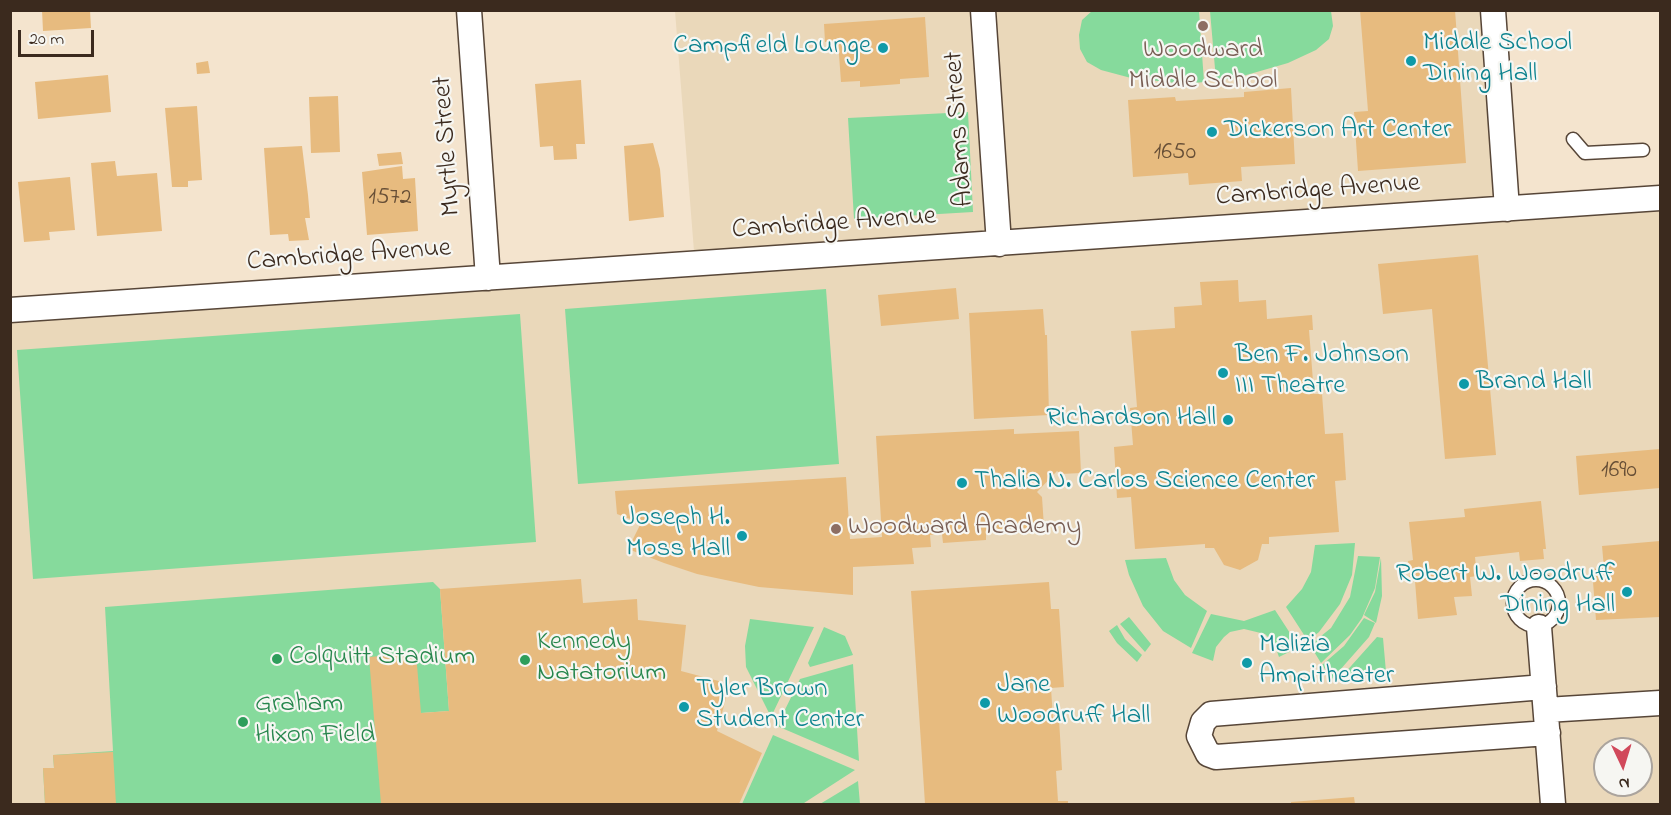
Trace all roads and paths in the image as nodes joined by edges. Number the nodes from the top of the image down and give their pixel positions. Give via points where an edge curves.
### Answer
1 (470, 10) edge
2 (983, 10) edge
3 (1493, 10) edge
4 (1573, 139) dead end
5 (1643, 150) dead end
6 (1660, 198) edge
7 (1507, 209) junction
8 (999, 244) junction
9 (488, 278) junction
10 (10, 310) edge
11 (1539, 627) dead end
12 (1660, 703) edge
13 (1546, 710) junction
14 (1553, 804) edge

1 - 9 street, Myrtle Street
2 - 8 street, Adams Street
3 - 7 street
4 - 5 lane via 1585,153
6 - 7 street, Cambridge Avenue
7 - 8 street, Cambridge Avenue
8 - 9 street, Cambridge Avenue
9 - 10 street, Cambridge Avenue
11 - 13 street
12 - 13 street
13 - 13 street via 1216,757 1208,754 1199,736 1203,722 1211,714
13 - 14 street

